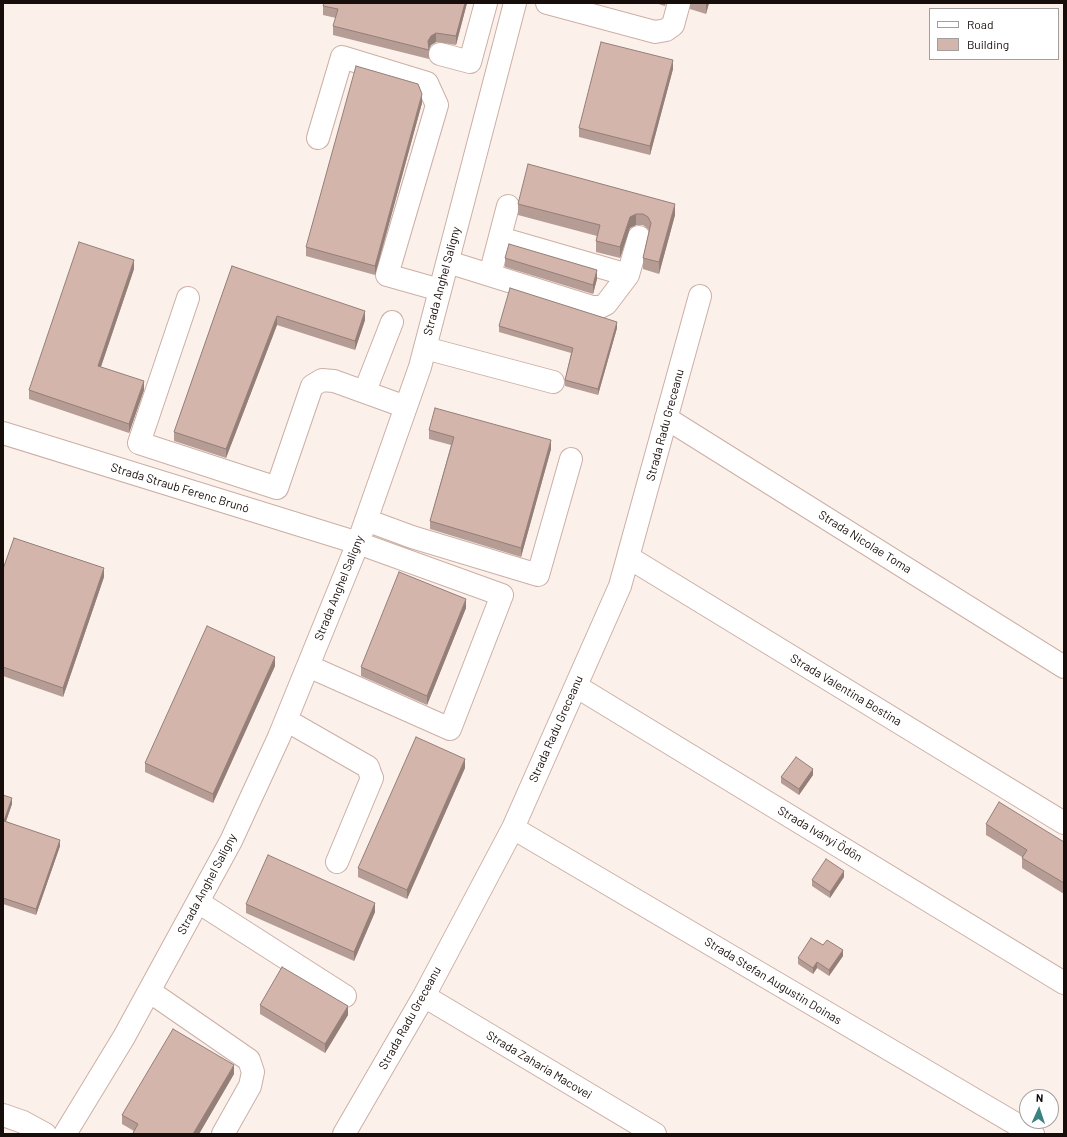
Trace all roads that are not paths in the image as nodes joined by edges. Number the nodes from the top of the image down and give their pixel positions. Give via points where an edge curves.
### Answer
1 (486, 3) edge
2 (515, 3) edge
3 (547, 3) edge
4 (679, 3) edge
5 (440, 54) dead end
6 (318, 138) dead end
7 (508, 206) dead end
8 (639, 236) dead end
9 (500, 238) junction
10 (448, 262) junction
11 (490, 275) junction
12 (628, 275) junction
13 (440, 290) junction
14 (700, 296) dead end
15 (188, 298) dead end
16 (392, 322) dead end
17 (425, 348) junction
18 (553, 382) dead end
19 (365, 392) junction
20 (406, 407) junction
21 (666, 418) junction
22 (3, 432) edge
23 (571, 459) dead end
24 (366, 520) junction
25 (358, 543) junction
26 (628, 558) junction
27 (308, 666) junction
28 (1064, 667) edge
29 (574, 690) junction
30 (286, 720) junction
31 (1064, 823) edge
32 (513, 828) junction
33 (337, 862) dead end
34 (198, 902) junction
35 (1064, 983) edge
36 (149, 991) junction
37 (345, 996) dead end
38 (424, 996) junction
39 (15, 1123) edge
40 (45, 1134) edge
41 (65, 1134) edge
42 (223, 1134) edge
43 (344, 1134) edge
44 (655, 1134) edge
45 (1033, 1134) edge

1 - 5 street via 470,62
2 - 10 street, Strada Anghel Saligny
3 - 4 street via 655,32 666,30 673,25
6 - 13 street via 342,57 427,83 437,105 387,275
7 - 9 street
8 - 12 street
9 - 11 street
9 - 12 street
10 - 11 street
10 - 13 street, Strada Anghel Saligny
11 - 12 street via 592,307 606,304
13 - 17 street, Strada Anghel Saligny
14 - 21 street, Strada Radu Greceanu
15 - 19 street via 139,443 277,488 312,386 322,380 334,381
16 - 19 street
17 - 18 street
17 - 20 street, Strada Anghel Saligny
19 - 20 street
20 - 24 street, Strada Anghel Saligny
21 - 26 street, Strada Radu Greceanu
21 - 28 street, Strada Nicolae Toma
22 - 25 street, Strada Straub Ferenc Brunó
23 - 24 street via 538,575 412,537
24 - 25 street, Strada Anghel Saligny
25 - 27 street, Strada Anghel Saligny
25 - 27 street, Strada Straub Ferenc Brunó via 502,595 450,729
26 - 29 street, Strada Radu Greceanu via 620,586
26 - 31 street, Strada Valentina Bostina
27 - 30 street, Strada Anghel Saligny
29 - 32 street, Strada Radu Greceanu
29 - 35 street, Strada Iványi Ödön via 584,691
30 - 33 street via 368,767 370,772 372,778
30 - 34 street, Strada Anghel Saligny via 231,841
32 - 38 street, Strada Radu Greceanu
32 - 45 street, Strada Stefan Augustin Doinas
34 - 36 street, Strada Anghel Saligny
34 - 37 street
36 - 41 street, Strada Anghel Saligny
36 - 42 street via 249,1060 253,1072 250,1086
38 - 43 street, Strada Radu Greceanu
38 - 44 street, Strada Zaharia Macovei
39 - 40 street

